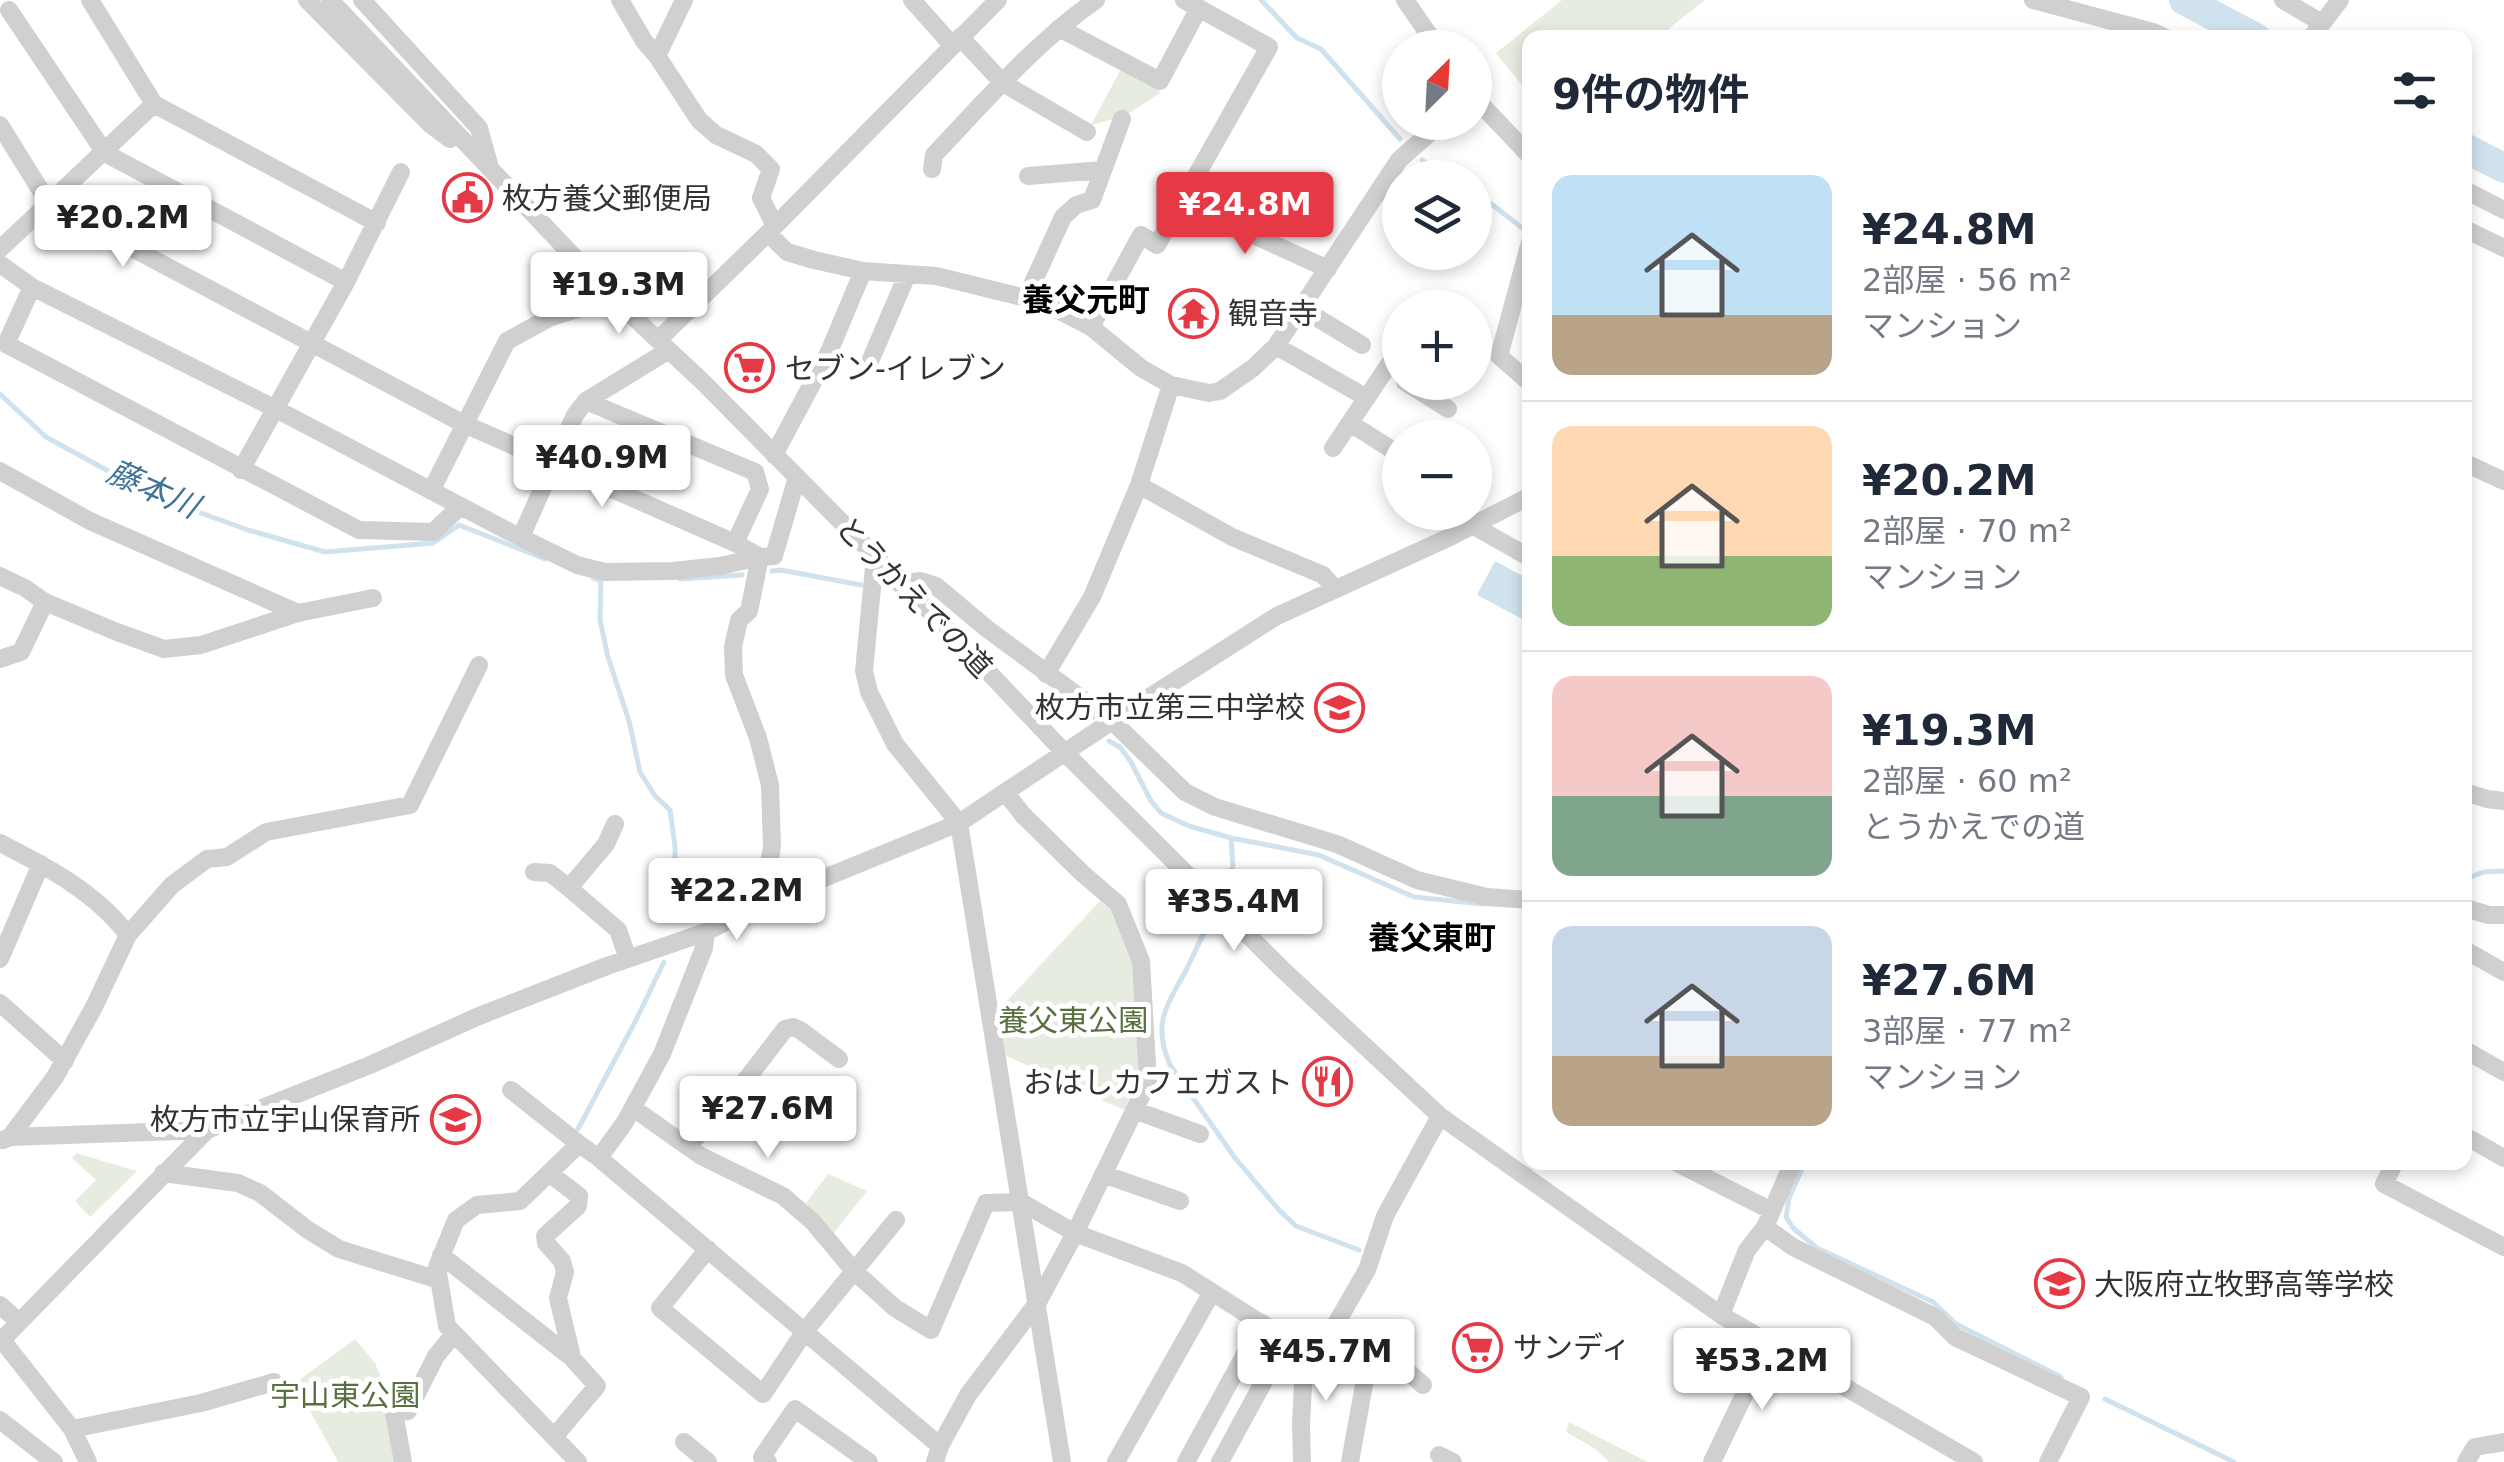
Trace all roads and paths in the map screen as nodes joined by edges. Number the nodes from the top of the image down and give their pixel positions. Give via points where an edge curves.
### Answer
1 (90, 0) edge
2 (307, 0) edge
3 (330, 0) edge
4 (362, 0) edge
5 (620, 0) edge
6 (684, 0) edge
7 (912, 0) edge
8 (998, 0) edge
9 (1096, 0) edge
10 (1405, 0) edge
11 (2032, 0) edge
12 (2283, 0) edge
13 (2340, 0) edge
14 (1192, 4) edge
15 (12, 8) edge
16 (1059, 28) junction
17 (1426, 30) edge
18 (2145, 30) edge
19 (2316, 30) edge
20 (956, 41) junction
21 (657, 56) junction
22 (1003, 83) junction
23 (154, 104) junction
24 (1492, 116) edge
25 (1122, 119) dead end
26 (0, 125) edge
27 (1088, 132) dead end
28 (1422, 140) edge
29 (1522, 148) edge
30 (105, 153) junction
31 (490, 169) junction
32 (932, 170) dead end
33 (1104, 170) junction
34 (402, 172) dead end
35 (1028, 176) dead end
36 (2472, 194) edge
37 (1181, 202) junction
38 (49, 204) junction
39 (2504, 210) edge
40 (377, 223) junction
41 (772, 230) junction
42 (2472, 232) edge
43 (2504, 248) edge
44 (0, 249) edge
45 (0, 264) edge
46 (1328, 268) junction
47 (863, 271) junction
48 (1522, 271) edge
49 (908, 275) junction
50 (346, 282) junction
51 (32, 287) junction
52 (613, 298) junction
53 (1026, 298) junction
54 (1302, 308) junction
55 (1091, 327) junction
56 (312, 343) junction
57 (1362, 344) dead end
58 (664, 345) junction
59 (1276, 346) junction
60 (871, 359) dead end
61 (1522, 376) edge
62 (1171, 385) junction
63 (1382, 387) edge
64 (1366, 398) junction
65 (1435, 400) edge
66 (586, 401) junction
67 (274, 408) junction
68 (1448, 408) dead end
69 (464, 424) junction
70 (1350, 424) junction
71 (1382, 444) edge
72 (1333, 448) dead end
73 (774, 454) junction
74 (554, 463) junction
75 (2472, 467) edge
76 (241, 470) junction
77 (0, 471) edge
78 (796, 478) junction
79 (2504, 481) edge
80 (1139, 485) junction
81 (431, 491) junction
82 (1522, 500) edge
83 (461, 506) junction
84 (1492, 516) edge
85 (1465, 530) edge
86 (1481, 530) edge
87 (521, 537) junction
88 (735, 542) junction
89 (1522, 553) edge
90 (760, 557) junction
91 (875, 557) junction
92 (0, 576) edge
93 (900, 584) junction
94 (1335, 589) junction
95 (373, 598) dead end
96 (46, 602) junction
97 (298, 613) junction
98 (0, 658) edge
99 (479, 666) dead end
100 (1046, 674) junction
101 (1112, 721) junction
102 (1064, 753) junction
103 (1005, 792) junction
104 (2472, 794) edge
105 (2504, 800) edge
106 (959, 823) junction
107 (614, 824) dead end
108 (0, 843) edge
109 (42, 864) junction
110 (534, 872) dead end
111 (569, 888) junction
112 (1522, 899) edge
113 (763, 902) junction
114 (2472, 910) edge
115 (2504, 915) edge
116 (706, 932) junction
117 (128, 936) junction
118 (2472, 954) edge
119 (628, 959) junction
120 (0, 960) edge
121 (2504, 972) edge
122 (0, 1003) edge
123 (2472, 1054) edge
124 (839, 1059) dead end
125 (65, 1061) junction
126 (2504, 1072) edge
127 (746, 1079) junction
128 (510, 1090) dead end
129 (633, 1108) junction
130 (1134, 1110) junction
131 (1440, 1116) junction
132 (803, 1125) dead end
133 (207, 1130) junction
134 (1200, 1134) dead end
135 (5, 1140) edge
136 (2472, 1140) edge
137 (580, 1144) junction
138 (688, 1146) junction
139 (600, 1158) junction
140 (2504, 1158) edge
141 (1688, 1170) edge
142 (1790, 1170) edge
143 (2391, 1170) edge
144 (164, 1173) junction
145 (550, 1173) junction
146 (1103, 1174) junction
147 (1180, 1201) dead end
148 (1021, 1202) junction
149 (1769, 1219) junction
150 (896, 1220) dead end
151 (1074, 1233) junction
152 (2504, 1247) edge
153 (708, 1249) junction
154 (442, 1255) junction
155 (854, 1271) junction
156 (439, 1280) junction
157 (1212, 1292) junction
158 (1038, 1302) junction
159 (0, 1305) edge
160 (1721, 1315) junction
161 (19, 1322) junction
162 (1262, 1323) junction
163 (805, 1331) junction
164 (454, 1334) junction
165 (1330, 1334) junction
166 (1288, 1337) junction
167 (1, 1341) edge
168 (1769, 1343) junction
169 (1306, 1346) junction
170 (1370, 1352) junction
171 (572, 1358) junction
172 (274, 1382) dead end
173 (1423, 1385) dead end
174 (0, 1420) edge
175 (72, 1429) junction
176 (554, 1437) junction
177 (684, 1442) dead end
178 (2504, 1442) edge
179 (938, 1454) edge
180 (763, 1460) edge
181 (1066, 1460) edge
182 (54, 1462) edge
183 (88, 1462) edge
184 (404, 1462) edge
185 (578, 1462) edge
186 (708, 1462) edge
187 (868, 1462) edge
188 (1116, 1462) edge
189 (1186, 1462) edge
190 (1220, 1462) edge
191 (1302, 1462) edge
192 (1350, 1462) edge
193 (1712, 1462) edge
194 (1974, 1462) edge
195 (2048, 1462) edge
196 (2466, 1462) edge

1 - 23 street
2 - 31 street via 430,124
3 - 31 street, とうかえでの道
4 - 31 street via 479,128
5 - 21 street
6 - 21 street
7 - 20 street
8 - 20 street
9 - 16 street
10 - 17 street
11 - 18 street
12 - 19 street
13 - 19 street
14 - 16 street via 1160,81
14 - 37 street via 1269,47
15 - 30 street
16 - 22 street
20 - 22 street
20 - 41 street
21 - 41 street via 699,120 770,169 761,198
22 - 27 street
22 - 32 street via 934,155
23 - 30 street
23 - 40 street
24 - 29 street
25 - 33 street
26 - 38 street
28 - 46 street via 1399,160
30 - 38 street
30 - 50 street
31 - 52 street, とうかえでの道
33 - 35 street
33 - 53 street via 1092,200 1063,217
34 - 40 street
36 - 39 street
37 - 46 street
37 - 55 street via 1157,245 1141,236
38 - 44 street
38 - 56 street
40 - 50 street
41 - 47 street via 787,252
41 - 58 street
42 - 43 street
45 - 51 street
46 - 54 street
47 - 49 street
47 - 73 street
48 - 61 street via 1499,356
49 - 53 street
49 - 60 street
50 - 56 street
51 - 67 street
51 - 76 street via 6,344
52 - 58 street, とうかえでの道
52 - 69 street via 549,318 507,341
53 - 55 street
54 - 57 street
54 - 59 street
55 - 62 street
56 - 67 street
56 - 69 street
58 - 66 street
58 - 73 street, とうかえでの道
59 - 62 street via 1220,392
59 - 64 street
62 - 80 street
63 - 64 street
64 - 70 street
65 - 68 street
66 - 74 street
66 - 88 street via 755,472 760,489
67 - 76 street
67 - 81 street
69 - 74 street
69 - 81 street
70 - 71 street
70 - 72 street
73 - 78 street, とうかえでの道
74 - 87 street
74 - 88 street
75 - 79 street
76 - 83 street via 359,530 433,532
77 - 97 street via 90,522
78 - 90 street via 774,556
78 - 91 street, とうかえでの道
80 - 94 street via 1232,537 1322,575
80 - 100 street via 1092,597
81 - 83 street
82 - 84 street
83 - 87 street
85 - 94 street
86 - 89 street
87 - 90 street via 605,572 673,572
88 - 90 street
90 - 113 street via 733,647 734,675 770,785 772,846
91 - 93 street, とうかえでの道
91 - 106 street via 864,670 868,692 895,744
92 - 96 street
93 - 100 street via 921,580 936,586
93 - 102 street, とうかえでの道
94 - 101 street via 1277,616
95 - 97 street
96 - 97 street via 164,649 202,646
96 - 98 street via 21,652
99 - 117 street via 410,805 266,832 227,857 207,859 172,885
100 - 101 street
101 - 102 street
101 - 112 street via 1185,792 1215,807 1336,844 1417,880
102 - 103 street
102 - 131 street, とうかえでの道
103 - 106 street
103 - 130 street via 1118,904 1141,961 1148,1082
104 - 105 street
106 - 113 street
106 - 148 street
107 - 111 street
108 - 109 street
109 - 117 street via 115,918
109 - 120 street
110 - 111 street via 550,873
111 - 119 street via 618,930
113 - 116 street
114 - 115 street
116 - 119 street
116 - 129 street via 662,1054
117 - 125 street
118 - 121 street
119 - 133 street
122 - 125 street
123 - 126 street
124 - 127 street via 800,1030 784,1030
125 - 135 street
127 - 132 street
127 - 138 street
128 - 137 street
129 - 138 street
129 - 139 street
130 - 134 street
130 - 146 street
131 - 160 street, とうかえでの道
131 - 165 street
133 - 135 street
133 - 144 street
136 - 140 street
137 - 139 street
137 - 145 street
138 - 155 street via 784,1196
139 - 153 street
141 - 149 street
142 - 149 street
143 - 152 street via 2384,1184
144 - 156 street via 238,1183 339,1249
144 - 161 street
145 - 154 street via 520,1201 476,1205 456,1220
145 - 171 street via 579,1196 578,1206 546,1236 565,1272 558,1298
146 - 147 street
146 - 151 street
148 - 151 street
148 - 155 street via 986,1203 931,1330
148 - 158 street
149 - 160 street via 1746,1250
149 - 195 street via 1793,1246 1934,1317 1955,1337 2081,1396
150 - 155 street
151 - 157 street via 1182,1273
151 - 158 street
153 - 163 street
153 - 163 street via 660,1308 763,1394
154 - 156 street
154 - 171 street
155 - 163 street
156 - 164 street via 446,1326
157 - 162 street
157 - 188 street
158 - 179 street via 968,1395
158 - 181 street
159 - 161 street
160 - 168 street, とうかえでの道
161 - 167 street
162 - 166 street
162 - 189 street
163 - 179 street
164 - 176 street
164 - 184 street via 408,1411 394,1414
165 - 169 street
165 - 170 street
166 - 169 street
166 - 190 street
167 - 175 street
168 - 193 street
168 - 194 street, とうかえでの道
169 - 191 street
170 - 173 street
170 - 192 street
171 - 176 street via 597,1386
172 - 175 street
174 - 182 street
175 - 183 street
176 - 185 street
177 - 186 street
178 - 196 street via 2475,1448
180 - 187 street via 795,1409

